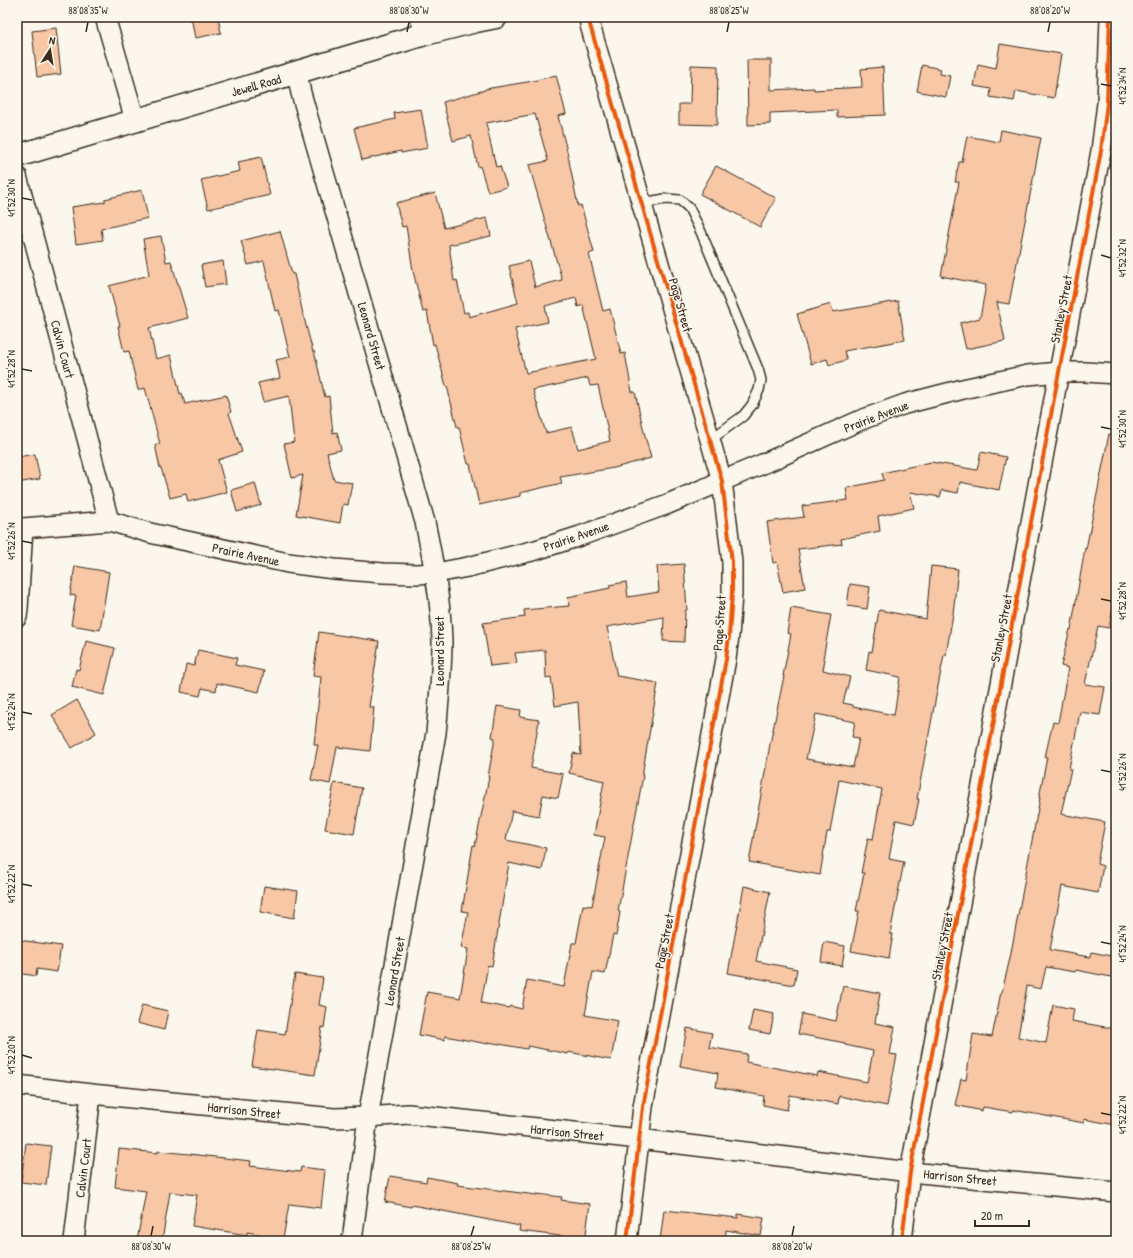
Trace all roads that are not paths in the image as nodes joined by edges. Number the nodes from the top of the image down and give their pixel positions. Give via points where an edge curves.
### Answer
1 (105, 17) edge
2 (496, 17) edge
3 (589, 17) edge
4 (1110, 17) edge
5 (423, 26) edge
6 (297, 74) junction
7 (135, 120) junction
8 (17, 156) edge
9 (17, 176) edge
10 (642, 203) junction
11 (1059, 372) junction
12 (1116, 374) edge
13 (710, 440) junction
14 (722, 481) junction
15 (110, 521) junction
16 (20, 529) edge
17 (436, 573) junction
18 (17, 617) edge
19 (17, 1086) edge
20 (91, 1094) junction
21 (368, 1117) junction
22 (639, 1140) junction
23 (910, 1172) junction
24 (1116, 1192) edge
25 (74, 1241) edge
26 (352, 1241) edge
27 (627, 1241) edge
28 (902, 1241) edge

1 - 7 street
2 - 5 street, Jewell Road
3 - 10 street, Page Street
4 - 11 street, Stanley Street via 1108,104 1102,151
5 - 6 street, Jewell Road
6 - 7 street, Jewell Road
6 - 17 street, Leonard Street via 425,522
7 - 8 street, Jewell Road
9 - 15 street, Calvin Court
10 - 13 street, Page Street
10 - 13 lane via 665,199 680,200 689,208 758,369 761,380 752,405 743,416
11 - 12 street, Prairie Avenue
11 - 14 street, Prairie Avenue via 1004,379 905,404 861,420
11 - 23 street, Stanley Street
13 - 14 street, Page Street
14 - 17 street, Prairie Avenue via 580,536 536,550
14 - 22 street, Page Street via 732,562 729,636
15 - 16 street, Prairie Avenue
15 - 17 street, Prairie Avenue via 150,533 288,563 383,573
16 - 18 street
17 - 21 street, Leonard Street via 442,639 436,733
19 - 20 street, Harrison Street
20 - 21 street, Harrison Street via 334,1118
20 - 25 street, Calvin Court
21 - 22 street, Harrison Street via 408,1114
21 - 26 street, Leonard Street
22 - 23 street, Harrison Street
22 - 27 street, Page Street
23 - 24 street, Harrison Street
23 - 28 street, Stanley Street

